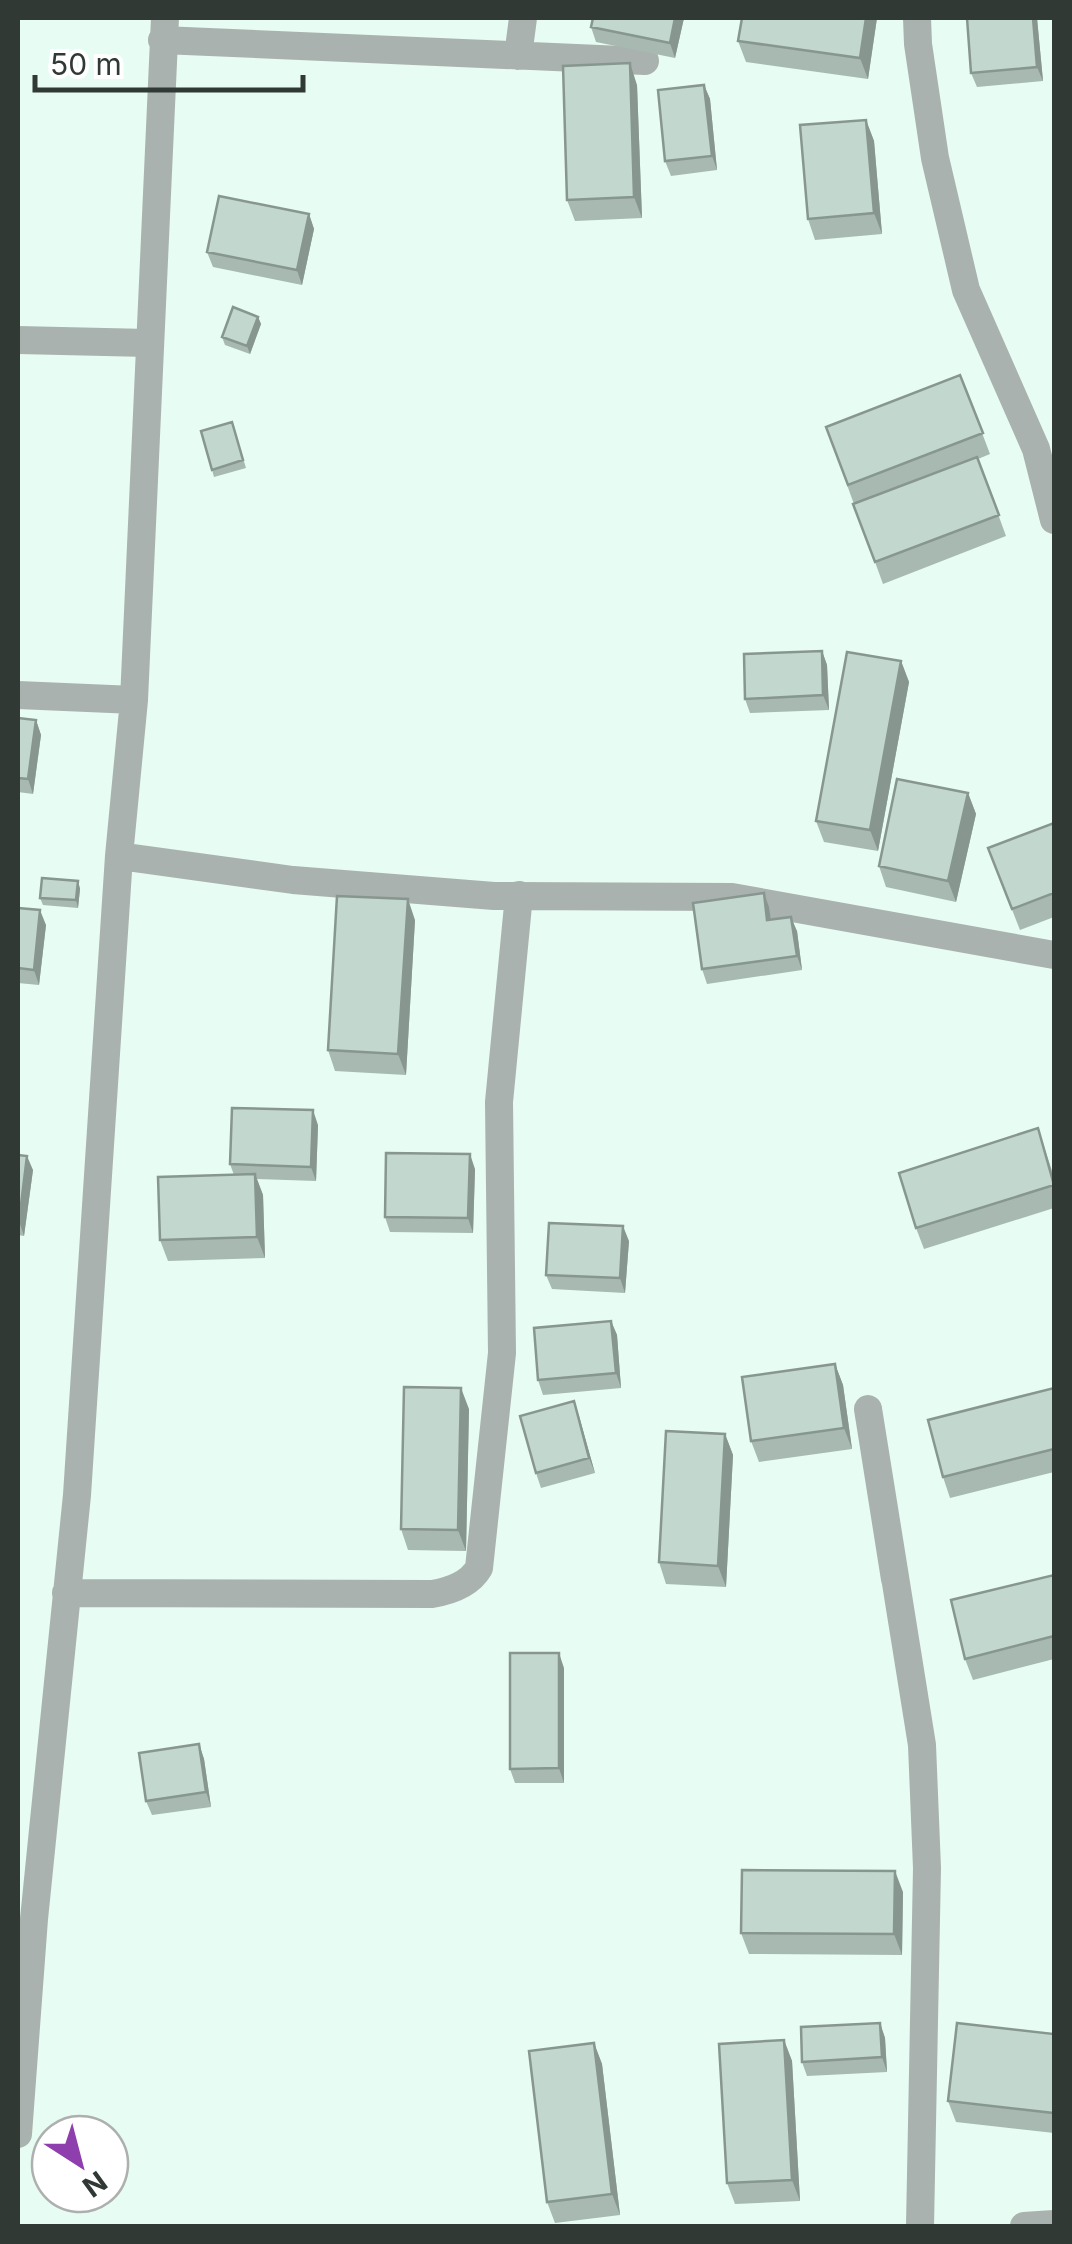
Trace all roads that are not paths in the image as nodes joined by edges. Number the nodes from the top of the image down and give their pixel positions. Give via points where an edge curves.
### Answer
1 (523, 18) edge
2 (917, 18) edge
3 (164, 29) edge
4 (518, 56) junction
5 (645, 61) dead end
6 (18, 340) edge
7 (148, 343) junction
8 (1054, 520) edge
9 (18, 695) edge
10 (134, 700) junction
11 (120, 856) junction
12 (519, 896) junction
13 (1054, 956) edge
14 (868, 1409) junction
15 (876, 1494) dead end
16 (895, 1578) dead end
17 (66, 1594) junction
18 (18, 2134) edge
19 (1054, 2224) edge
20 (920, 2226) edge
21 (1024, 2226) edge

1 - 4 street
2 - 8 street via 935,158 966,290 1036,449
3 - 4 street
3 - 7 street
4 - 5 street
6 - 7 street
7 - 10 street
9 - 10 street
10 - 11 street
11 - 12 street via 293,880
11 - 17 street
12 - 13 street via 732,897
12 - 17 street via 500,1102 502,1352 480,1568 448,1592 432,1594
14 - 15 street
14 - 16 street
14 - 20 street via 922,1746
17 - 18 street
19 - 21 street

